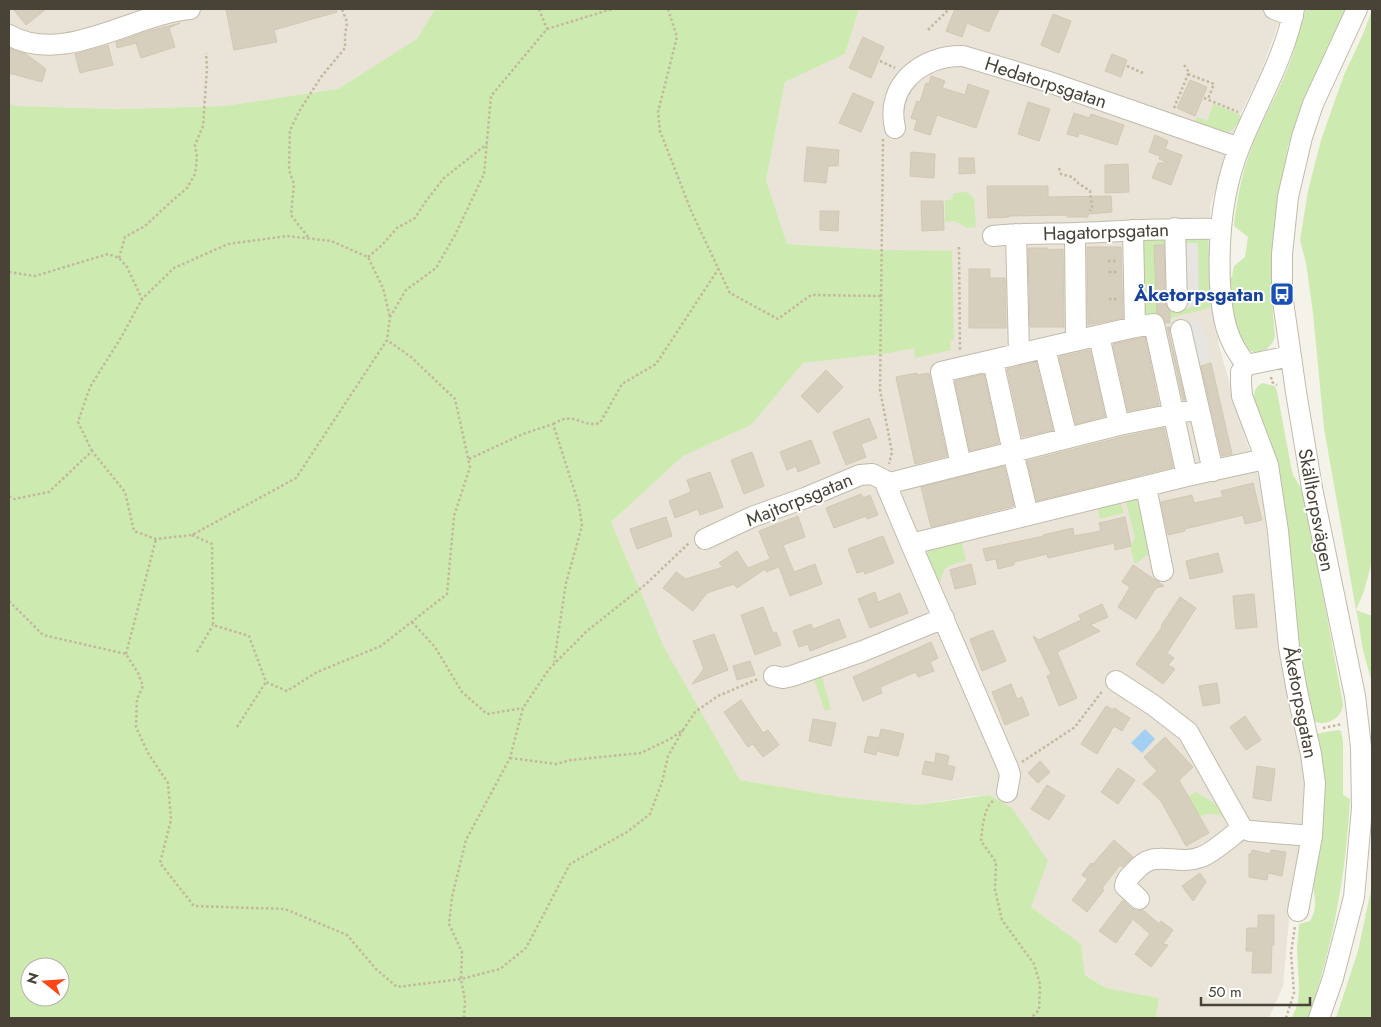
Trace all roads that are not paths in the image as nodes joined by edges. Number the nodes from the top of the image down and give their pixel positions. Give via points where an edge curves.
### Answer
1 (190, 9) edge
2 (1357, 9) edge
3 (1287, 11) edge
4 (130, 17) edge
5 (9, 35) edge
6 (895, 128) road end
7 (1239, 148) junction
8 (1175, 228) junction
9 (1220, 229) junction
10 (1133, 230) junction
11 (1075, 233) junction
12 (1016, 234) junction
13 (992, 236) dead end
14 (1177, 302) dead end
15 (1134, 327) junction
16 (1181, 330) dead end
17 (1099, 336) junction
18 (1076, 341) junction
19 (1045, 349) junction
20 (1019, 353) junction
21 (1290, 356) junction
22 (993, 361) junction
23 (1247, 365) junction
24 (1199, 409) junction
25 (1173, 414) junction
26 (1119, 425) junction
27 (1067, 438) junction
28 (1013, 452) junction
29 (1265, 459) junction
30 (961, 465) junction
31 (1213, 471) junction
32 (1187, 476) junction
33 (882, 480) junction
34 (1146, 487) junction
35 (1028, 515) junction
36 (705, 539) road end
37 (911, 544) junction
38 (1164, 571) dead end
39 (944, 618) junction
40 (774, 676) road end
41 (1116, 681) road end
42 (1007, 792) road end
43 (1242, 828) junction
44 (1312, 836) junction
45 (1366, 846) edge
46 (1139, 899) dead end
47 (1298, 912) road end
48 (1319, 1018) edge

1 - 4 street
2 - 21 street, Skälltorpsvägen via 1313,104 1288,197 1281,278
3 - 7 street via 1276,66
4 - 5 street via 76,40 52,45 28,43
6 - 7 street, Hedatorpsgatan via 893,109 905,81 927,64 955,56 972,58 1046,81
7 - 9 street via 1224,200
8 - 9 street, Hagatorpsgatan
8 - 10 street, Hagatorpsgatan
8 - 14 street
9 - 23 street via 1222,311 1231,342
10 - 11 street, Hagatorpsgatan
10 - 15 street
11 - 12 street, Hagatorpsgatan
11 - 18 street
12 - 13 street, Hagatorpsgatan
12 - 20 street
15 - 17 street
15 - 25 street via 1154,324
16 - 24 street
17 - 18 street
17 - 26 street
18 - 19 street
19 - 20 street
19 - 27 street
20 - 22 street
21 - 23 street
21 - 45 street, Skälltorpsvägen via 1312,488 1355,696
22 - 28 street
22 - 30 street via 941,372
23 - 29 street, Åketorpsgatan via 1241,372 1242,396
24 - 25 street, Majtorpsgatan
24 - 31 street
25 - 26 street, Majtorpsgatan
25 - 32 street
26 - 27 street, Majtorpsgatan
27 - 28 street, Majtorpsgatan
28 - 30 street, Majtorpsgatan
28 - 35 street
29 - 31 street
29 - 44 street, Åketorpsgatan via 1278,531 1289,647 1315,782
30 - 33 street, Majtorpsgatan
31 - 32 street
32 - 34 street
33 - 36 street, Majtorpsgatan via 872,474 848,479
33 - 37 street
34 - 35 street
34 - 38 street
35 - 37 street
37 - 39 street
39 - 40 street via 792,676
39 - 42 street via 1009,772
41 - 43 street via 1188,732
43 - 44 street
43 - 46 street via 1199,858 1149,859 1141,863 1125,885
44 - 47 street, Åketorpsgatan
45 - 48 street, Skälltorpsvägen via 1333,978

